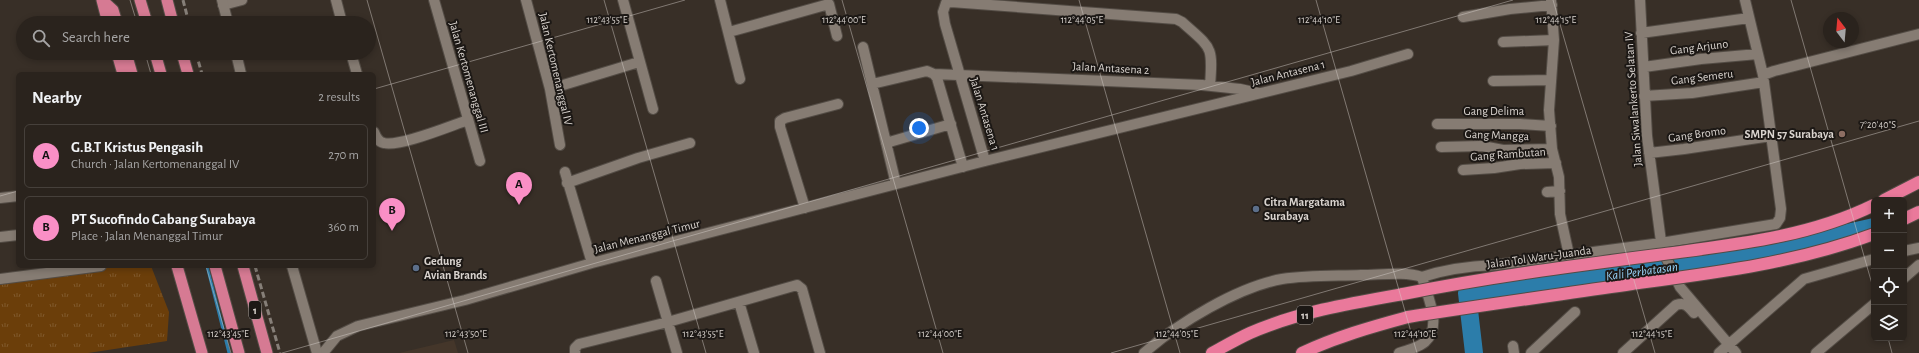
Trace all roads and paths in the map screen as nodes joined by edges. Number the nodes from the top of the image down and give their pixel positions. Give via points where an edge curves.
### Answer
1 (102, 0) edge
2 (140, 0) edge
3 (167, 0) edge
4 (242, 0) edge
5 (336, 0) edge
6 (434, 0) edge
7 (526, 0) edge
8 (623, 0) edge
9 (720, 0) edge
10 (1641, 0) edge
11 (1745, 0) edge
12 (222, 2) edge
13 (829, 2) edge
14 (1552, 3) edge
15 (106, 16) edge
16 (115, 16) edge
17 (145, 16) edge
18 (171, 16) edge
19 (226, 16) edge
20 (340, 16) edge
21 (1463, 17) dead end
22 (1749, 18) junction
23 (729, 32) junction
24 (1641, 33) junction
25 (1919, 34) edge
26 (837, 36) dead end
27 (1554, 40) junction
28 (1504, 42) dead end
29 (863, 47) dead end
30 (1408, 54) dead end
31 (1758, 54) junction
32 (119, 60) edge
33 (128, 60) edge
34 (157, 60) edge
35 (184, 60) edge
36 (238, 60) edge
37 (353, 60) edge
38 (639, 62) junction
39 (1644, 67) junction
40 (122, 72) edge
41 (131, 72) edge
42 (161, 72) edge
43 (187, 72) edge
44 (241, 72) edge
45 (356, 72) edge
46 (934, 74) junction
47 (959, 75) junction
48 (740, 79) dead end
49 (1763, 79) junction
50 (1550, 80) junction
51 (1493, 81) dead end
52 (872, 84) junction
53 (1210, 86) junction
54 (550, 89) junction
55 (1260, 93) junction
56 (1644, 96) junction
57 (838, 104) dead end
58 (653, 109) dead end
59 (468, 120) junction
60 (951, 124) junction
61 (1437, 124) dead end
62 (1551, 126) junction
63 (1771, 136) junction
64 (376, 137) edge
65 (690, 143) dead end
66 (886, 143) junction
67 (560, 145) dead end
68 (1441, 147) dead end
69 (1552, 149) junction
70 (1649, 152) junction
71 (480, 161) dead end
72 (985, 161) junction
73 (1556, 164) junction
74 (963, 167) junction
75 (1463, 170) dead end
76 (565, 172) dead end
77 (1919, 182) edge
78 (567, 183) junction
79 (896, 184) junction
80 (1560, 191) junction
81 (1547, 192) dead end
82 (16, 196) edge
83 (1890, 197) edge
84 (0, 198) edge
85 (1871, 206) edge
86 (805, 208) junction
87 (1919, 212) edge
88 (1907, 218) edge
89 (16, 235) edge
90 (1871, 235) edge
91 (0, 237) edge
92 (1662, 246) junction
93 (1919, 248) edge
94 (1907, 250) edge
95 (1569, 255) junction
96 (1871, 260) edge
97 (592, 264) junction
98 (1919, 266) edge
99 (73, 268) edge
100 (178, 268) edge
101 (217, 268) edge
102 (244, 268) edge
103 (293, 268) edge
104 (30, 271) edge
105 (1907, 276) edge
106 (1422, 277) junction
107 (0, 279) edge
108 (656, 282) dead end
109 (739, 302) junction
110 (1873, 305) edge
111 (1576, 312) dead end
112 (1706, 317) junction
113 (668, 322) junction
114 (1729, 344) junction
115 (202, 353) edge
116 (239, 353) edge
117 (267, 353) edge
118 (317, 353) edge
119 (323, 353) edge
120 (575, 353) edge
121 (677, 353) edge
122 (754, 353) edge
123 (820, 353) edge
124 (1144, 353) edge
125 (1212, 353) edge
126 (1302, 353) edge
127 (1399, 353) edge
128 (1531, 353) edge
129 (1623, 353) edge
130 (1719, 353) edge
131 (1736, 353) edge
132 (1816, 353) edge

1 - 15 highway
1 - 16 highway via 114,10
2 - 17 highway
3 - 18 highway
4 - 12 street
5 - 20 street
6 - 59 street, Jalan Kertomenanggal III
7 - 54 street, Jalan Kertomenanggal IV
8 - 38 street
9 - 23 street
10 - 24 street, Jalan Siwalankerto Selatan IV
11 - 22 street
12 - 19 street
13 - 23 street
13 - 26 street
14 - 21 street
14 - 27 street
22 - 24 street
22 - 31 street
23 - 48 street
24 - 39 street, Jalan Siwalankerto Selatan IV
25 - 49 street, Gang Semeru via 1774,71
27 - 28 street
27 - 50 street
29 - 52 street
30 - 55 street, Jalan Antasena 1
31 - 39 street, Gang Arjuno
31 - 49 street
32 - 40 highway
33 - 41 highway
34 - 42 highway
35 - 43 highway
36 - 44 street
37 - 45 street
38 - 54 street
38 - 58 street
39 - 56 street, Jalan Siwalankerto Selatan IV
46 - 47 street, Jalan Antasena 2
46 - 52 street, Jalan Antasena 2 via 927,71
46 - 60 street
47 - 53 street, Jalan Antasena 2
47 - 53 street, Jalan Antasena 1 via 943,12 944,6 951,2 1176,19 1210,50
47 - 72 street, Jalan Antasena 1
49 - 56 street, Gang Semeru via 1692,93
49 - 63 street
50 - 51 street
50 - 62 street
52 - 66 street
53 - 55 street, Jalan Antasena 2
54 - 67 street, Jalan Kertomenanggal IV
55 - 72 street, Jalan Antasena 1
56 - 70 street, Jalan Siwalankerto Selatan IV
57 - 86 street via 780,121
59 - 64 street via 406,141 384,143
59 - 71 street, Jalan Kertomenanggal III
60 - 66 street
60 - 74 street
61 - 62 street, Gang Delima
62 - 69 street
63 - 70 street, Gang Bromo
63 - 92 street via 1781,209 1776,224
65 - 78 street
66 - 79 street
68 - 69 street, Gang Mangga
69 - 73 street
70 - 92 street, Jalan Siwalankerto Selatan IV
72 - 74 street, Jalan Menanggal Timur
73 - 75 street, Gang Rambutan via 1520,164
73 - 80 street
74 - 79 street, Jalan Menanggal Timur
76 - 78 street
77 - 83 highway
78 - 97 street
79 - 86 street, Jalan Menanggal Timur
80 - 81 street
80 - 95 street via 1560,214
82 - 84 street
85 - 125 highway, Jalan Tol Waru–Juanda / 11, bridge via 1839,220 1782,236 1510,274 1328,309 1250,333
86 - 97 street, Jalan Menanggal Timur
87 - 88 highway
89 - 91 street
90 - 126 highway, bridge via 1811,254 1737,269 1408,317 1327,341
92 - 95 street
92 - 112 street, Jalan Siwalankerto Selatan IV, bridge via 1680,287
93 - 94 street
95 - 106 street via 1472,266
96 - 114 street via 1804,279
97 - 119 street, Jalan Menanggal Timur via 465,300 358,326 337,336
98 - 105 street
99 - 104 street
100 - 115 highway
101 - 116 highway
102 - 117 highway, 1
103 - 118 street
104 - 107 street
106 - 124 street via 1386,274 1284,279 1271,282 1240,293 1192,319 1158,340
106 - 127 street via 1431,306 1433,322 1430,335 1421,345
108 - 113 street
109 - 113 street
109 - 122 street
109 - 123 street via 799,286
110 - 132 street
111 - 128 street
112 - 114 street, Jalan Siwalankerto Selatan IV
112 - 129 street via 1696,314 1682,303 1676,305
113 - 120 street via 580,344 575,348
113 - 121 street
114 - 130 street
114 - 131 street, Jalan Siwalankerto Selatan IV

